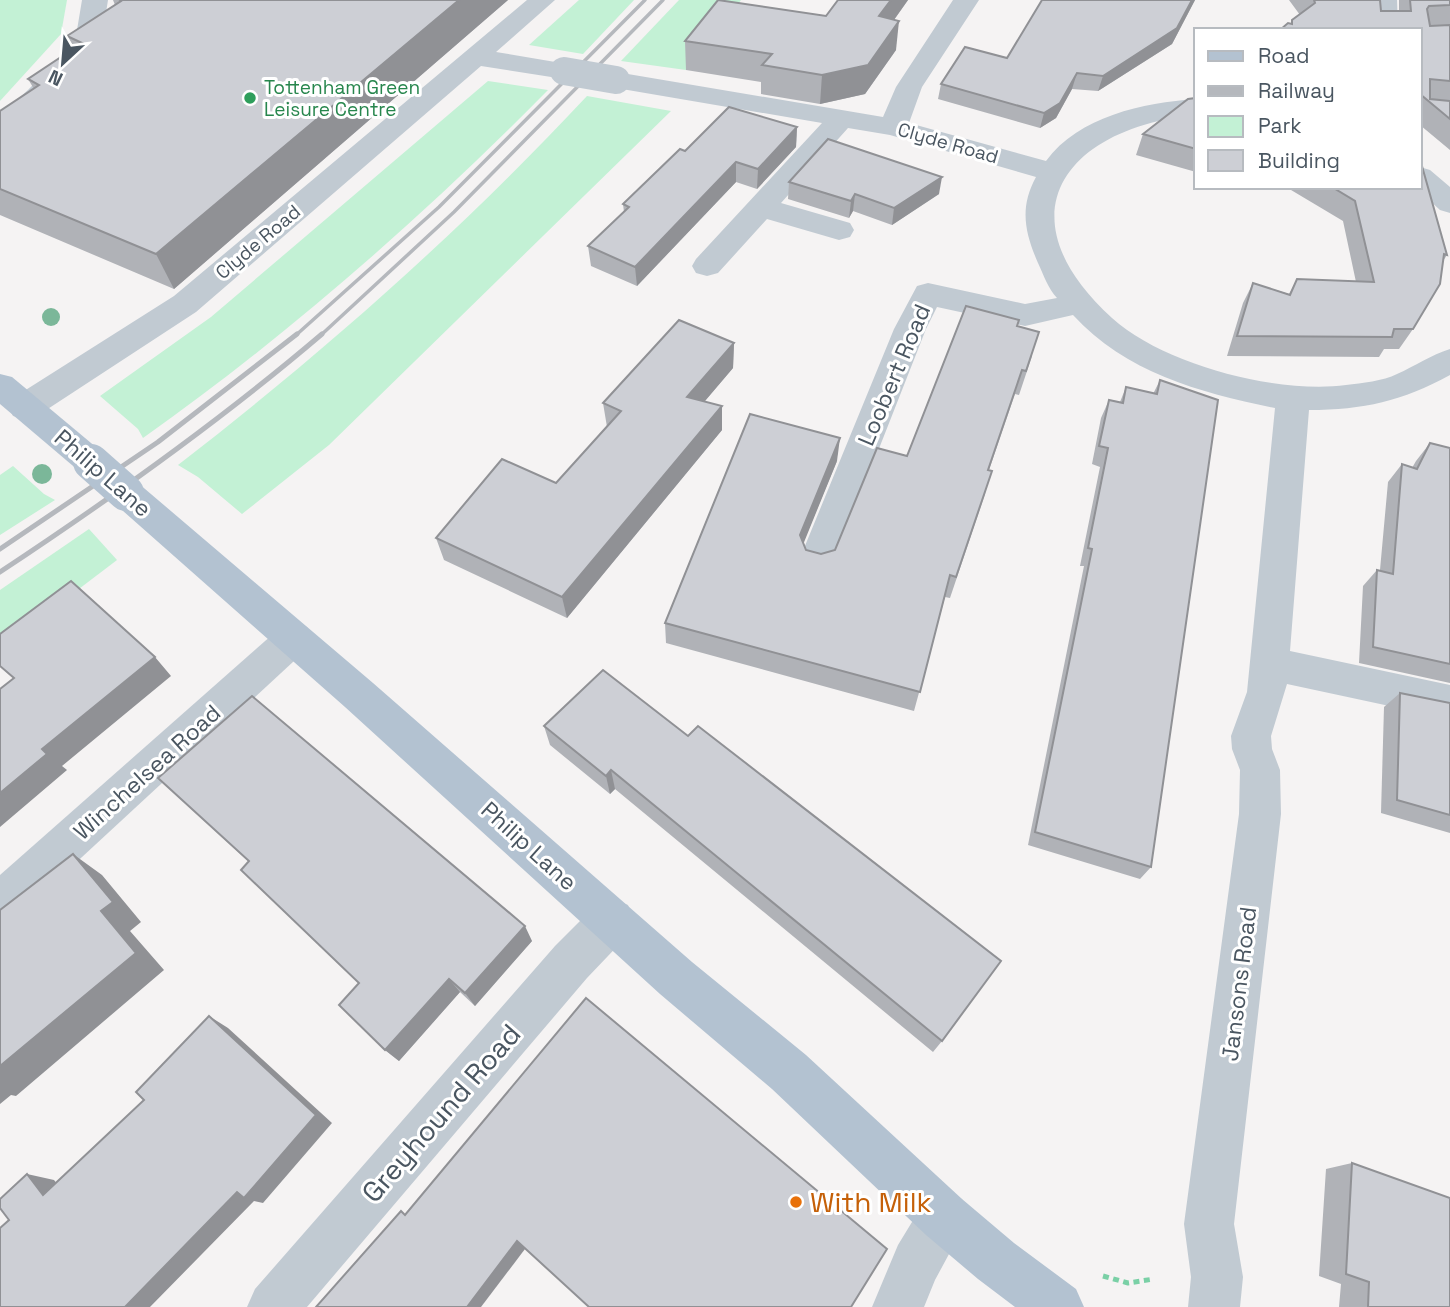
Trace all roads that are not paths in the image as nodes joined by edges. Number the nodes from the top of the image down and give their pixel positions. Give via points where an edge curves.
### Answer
1 (95, 0) edge
2 (542, 0) edge
3 (966, 0) edge
4 (1384, 0) edge
5 (1385, 28) edge
6 (476, 57) junction
7 (1194, 107) edge
8 (843, 117) junction
9 (893, 127) junction
10 (0, 128) edge
11 (1052, 172) junction
12 (1422, 178) edge
13 (1450, 203) edge
14 (761, 207) junction
15 (839, 230) dead end
16 (707, 266) dead end
17 (1078, 303) junction
18 (1450, 360) edge
19 (13, 396) edge
20 (1293, 398) junction
21 (818, 558) edge
22 (294, 638) junction
23 (1271, 664) junction
24 (1450, 702) edge
25 (0, 904) edge
26 (612, 920) junction
27 (944, 1217) junction
28 (273, 1307) edge
29 (898, 1307) edge
30 (1058, 1307) edge
31 (1214, 1307) edge

1 - 10 street via 88,44
2 - 6 street, Clyde Road
3 - 9 street via 909,87
4 - 5 street
6 - 8 street, Clyde Road, bridge
6 - 19 street, Clyde Road via 185,304
7 - 11 street via 1146,114 1112,125 1071,150
8 - 9 street, Clyde Road
8 - 14 street
9 - 11 street, Clyde Road
11 - 17 street via 1039,213 1042,242 1055,273
12 - 13 street
14 - 15 street
14 - 16 street
17 - 20 street via 1119,339 1173,368 1221,385
17 - 21 street, Loobert Road via 1025,315 928,294
18 - 20 street via 1414,381 1372,394
19 - 22 main road, Philip Lane, bridge
20 - 23 street, Jansons Road
22 - 25 street, Winchelsea Road
22 - 26 main road, Philip Lane
23 - 24 street
23 - 31 street, Jansons Road via 1267,692 1251,736 1260,770 1260,814 1209,1224 1217,1277
26 - 27 main road, Philip Lane via 789,1072
26 - 28 street, Greyhound Road
27 - 29 street via 916,1263
27 - 30 main road, Philip Lane

